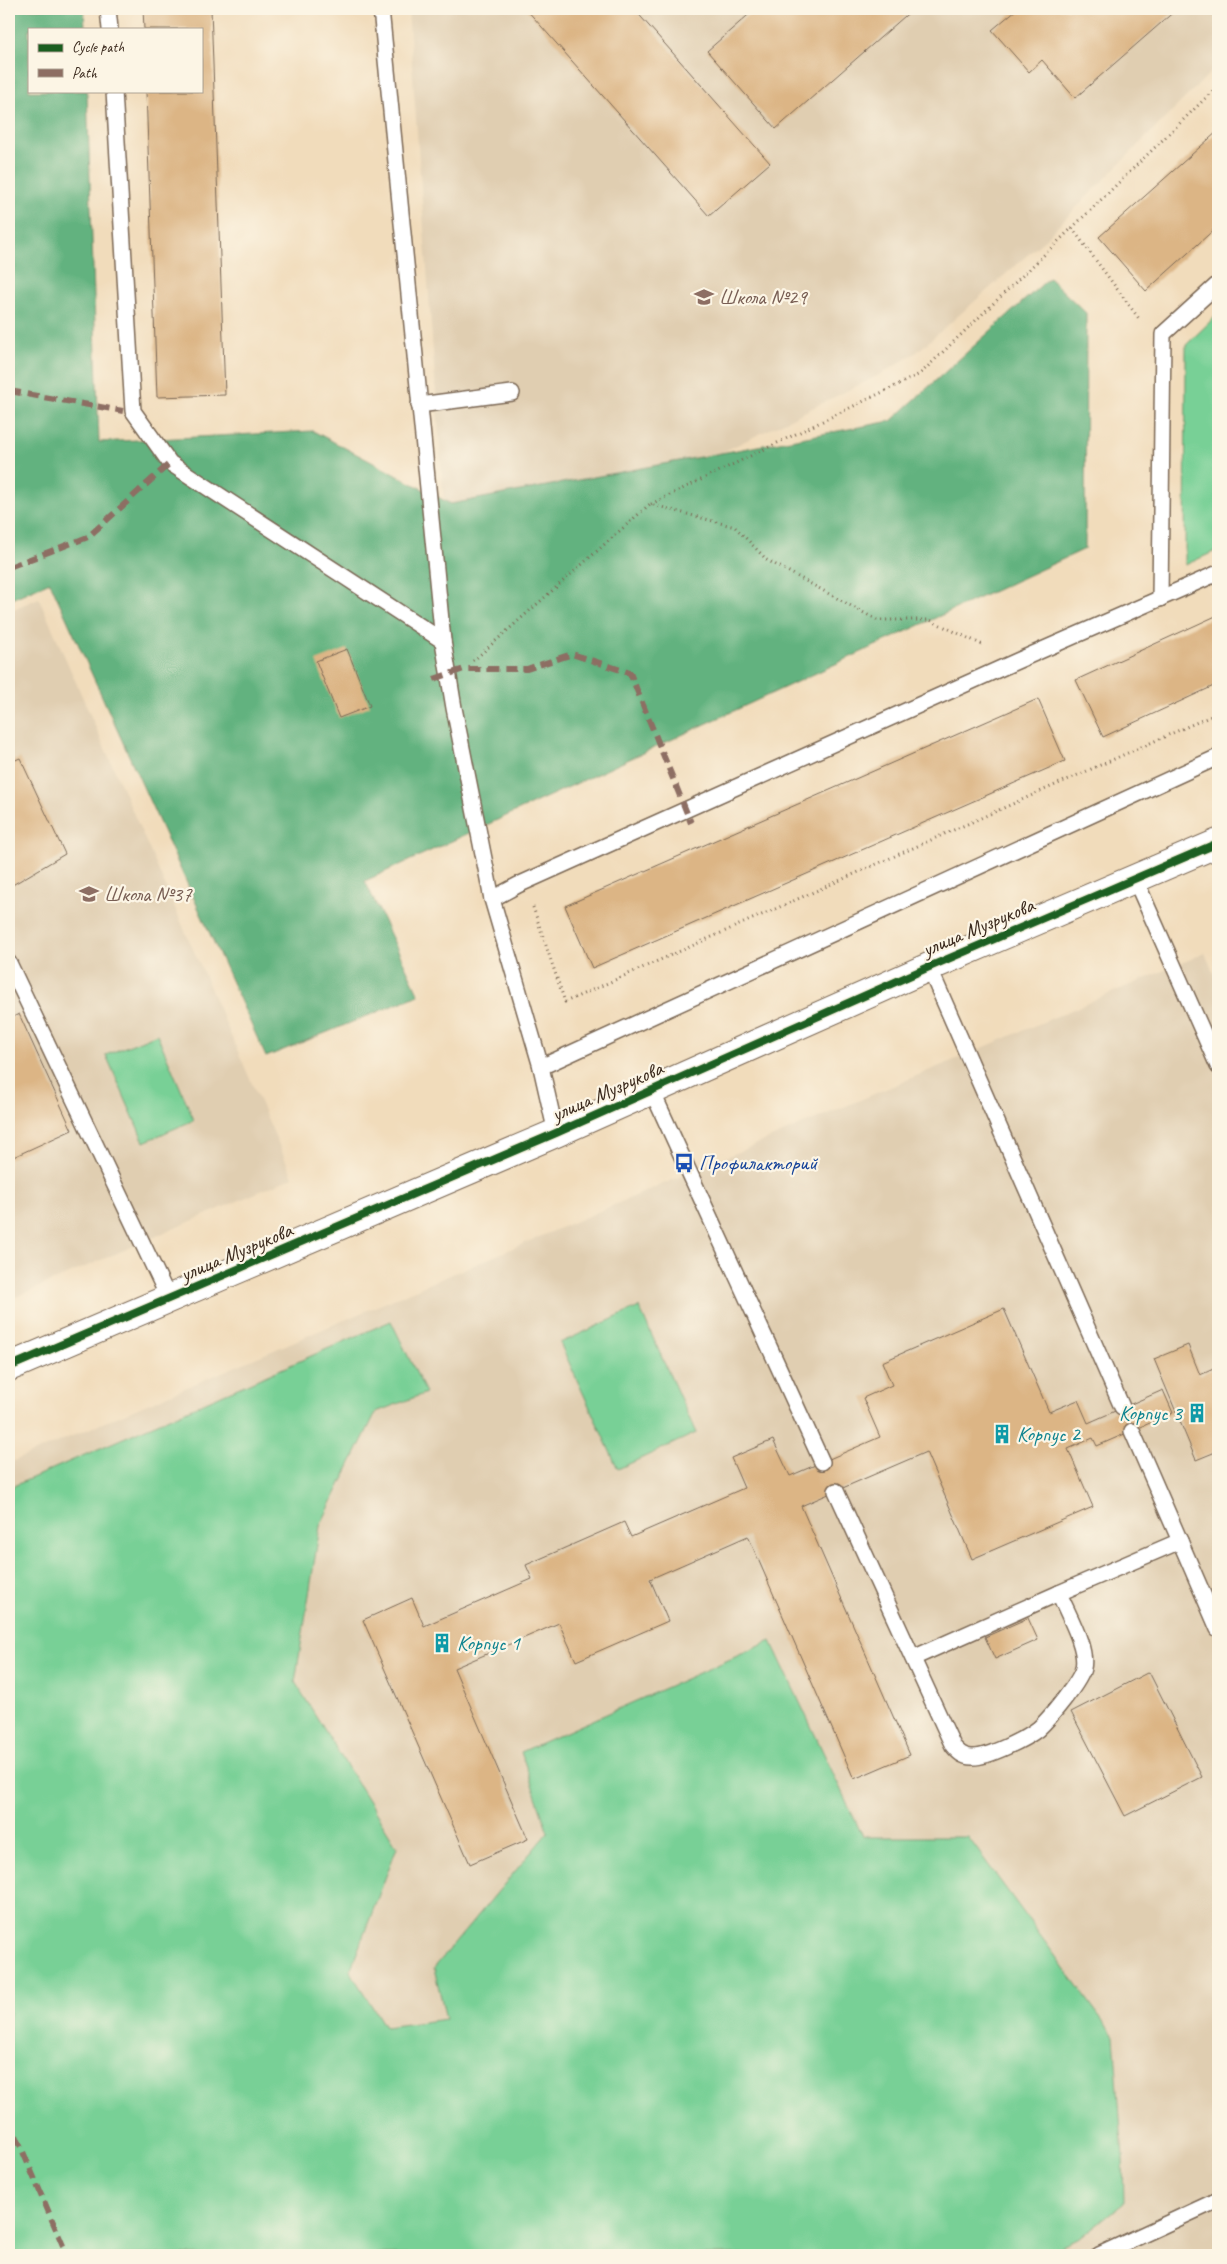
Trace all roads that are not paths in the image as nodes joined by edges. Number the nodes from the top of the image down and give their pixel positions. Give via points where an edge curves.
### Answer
1 (108, 9) edge
2 (381, 9) edge
3 (110, 28) edge
4 (114, 92) edge
5 (1218, 284) edge
6 (512, 393) dead end
7 (419, 405) junction
8 (1218, 573) edge
9 (1160, 599) junction
10 (443, 641) junction
11 (1218, 757) edge
12 (1218, 843) edge
13 (1135, 879) junction
14 (492, 899) junction
15 (9, 963) edge
16 (929, 967) junction
17 (1218, 1066) edge
18 (541, 1067) junction
19 (652, 1091) junction
20 (556, 1133) junction
21 (169, 1299) junction
22 (9, 1367) edge
23 (1122, 1407) dead end
24 (1132, 1431) dead end
25 (822, 1462) dead end
26 (836, 1491) dead end
27 (1180, 1541) junction
28 (1059, 1593) junction
29 (1218, 1629) edge
30 (913, 1658) junction
31 (1218, 2200) edge
32 (1100, 2255) edge

1 - 3 lane
2 - 7 lane
4 - 10 lane via 133,411 170,463
5 - 9 lane via 1163,334
6 - 7 lane
7 - 10 lane
8 - 9 lane
9 - 14 lane
10 - 14 lane
11 - 18 lane
12 - 13 street, улица Музрукова
13 - 16 street, улица Музрукова
13 - 17 lane
14 - 18 lane
15 - 21 lane
16 - 19 street, улица Музрукова
16 - 23 lane
18 - 20 lane
19 - 20 street, улица Музрукова
19 - 25 lane
20 - 21 street, улица Музрукова
21 - 22 street, улица Музрукова
24 - 27 lane
26 - 30 lane
27 - 28 lane
27 - 29 lane
28 - 30 lane
28 - 30 lane via 1084,1654 1083,1670 1076,1684 1038,1729 1015,1742 970,1758 960,1754 952,1746
31 - 32 lane

